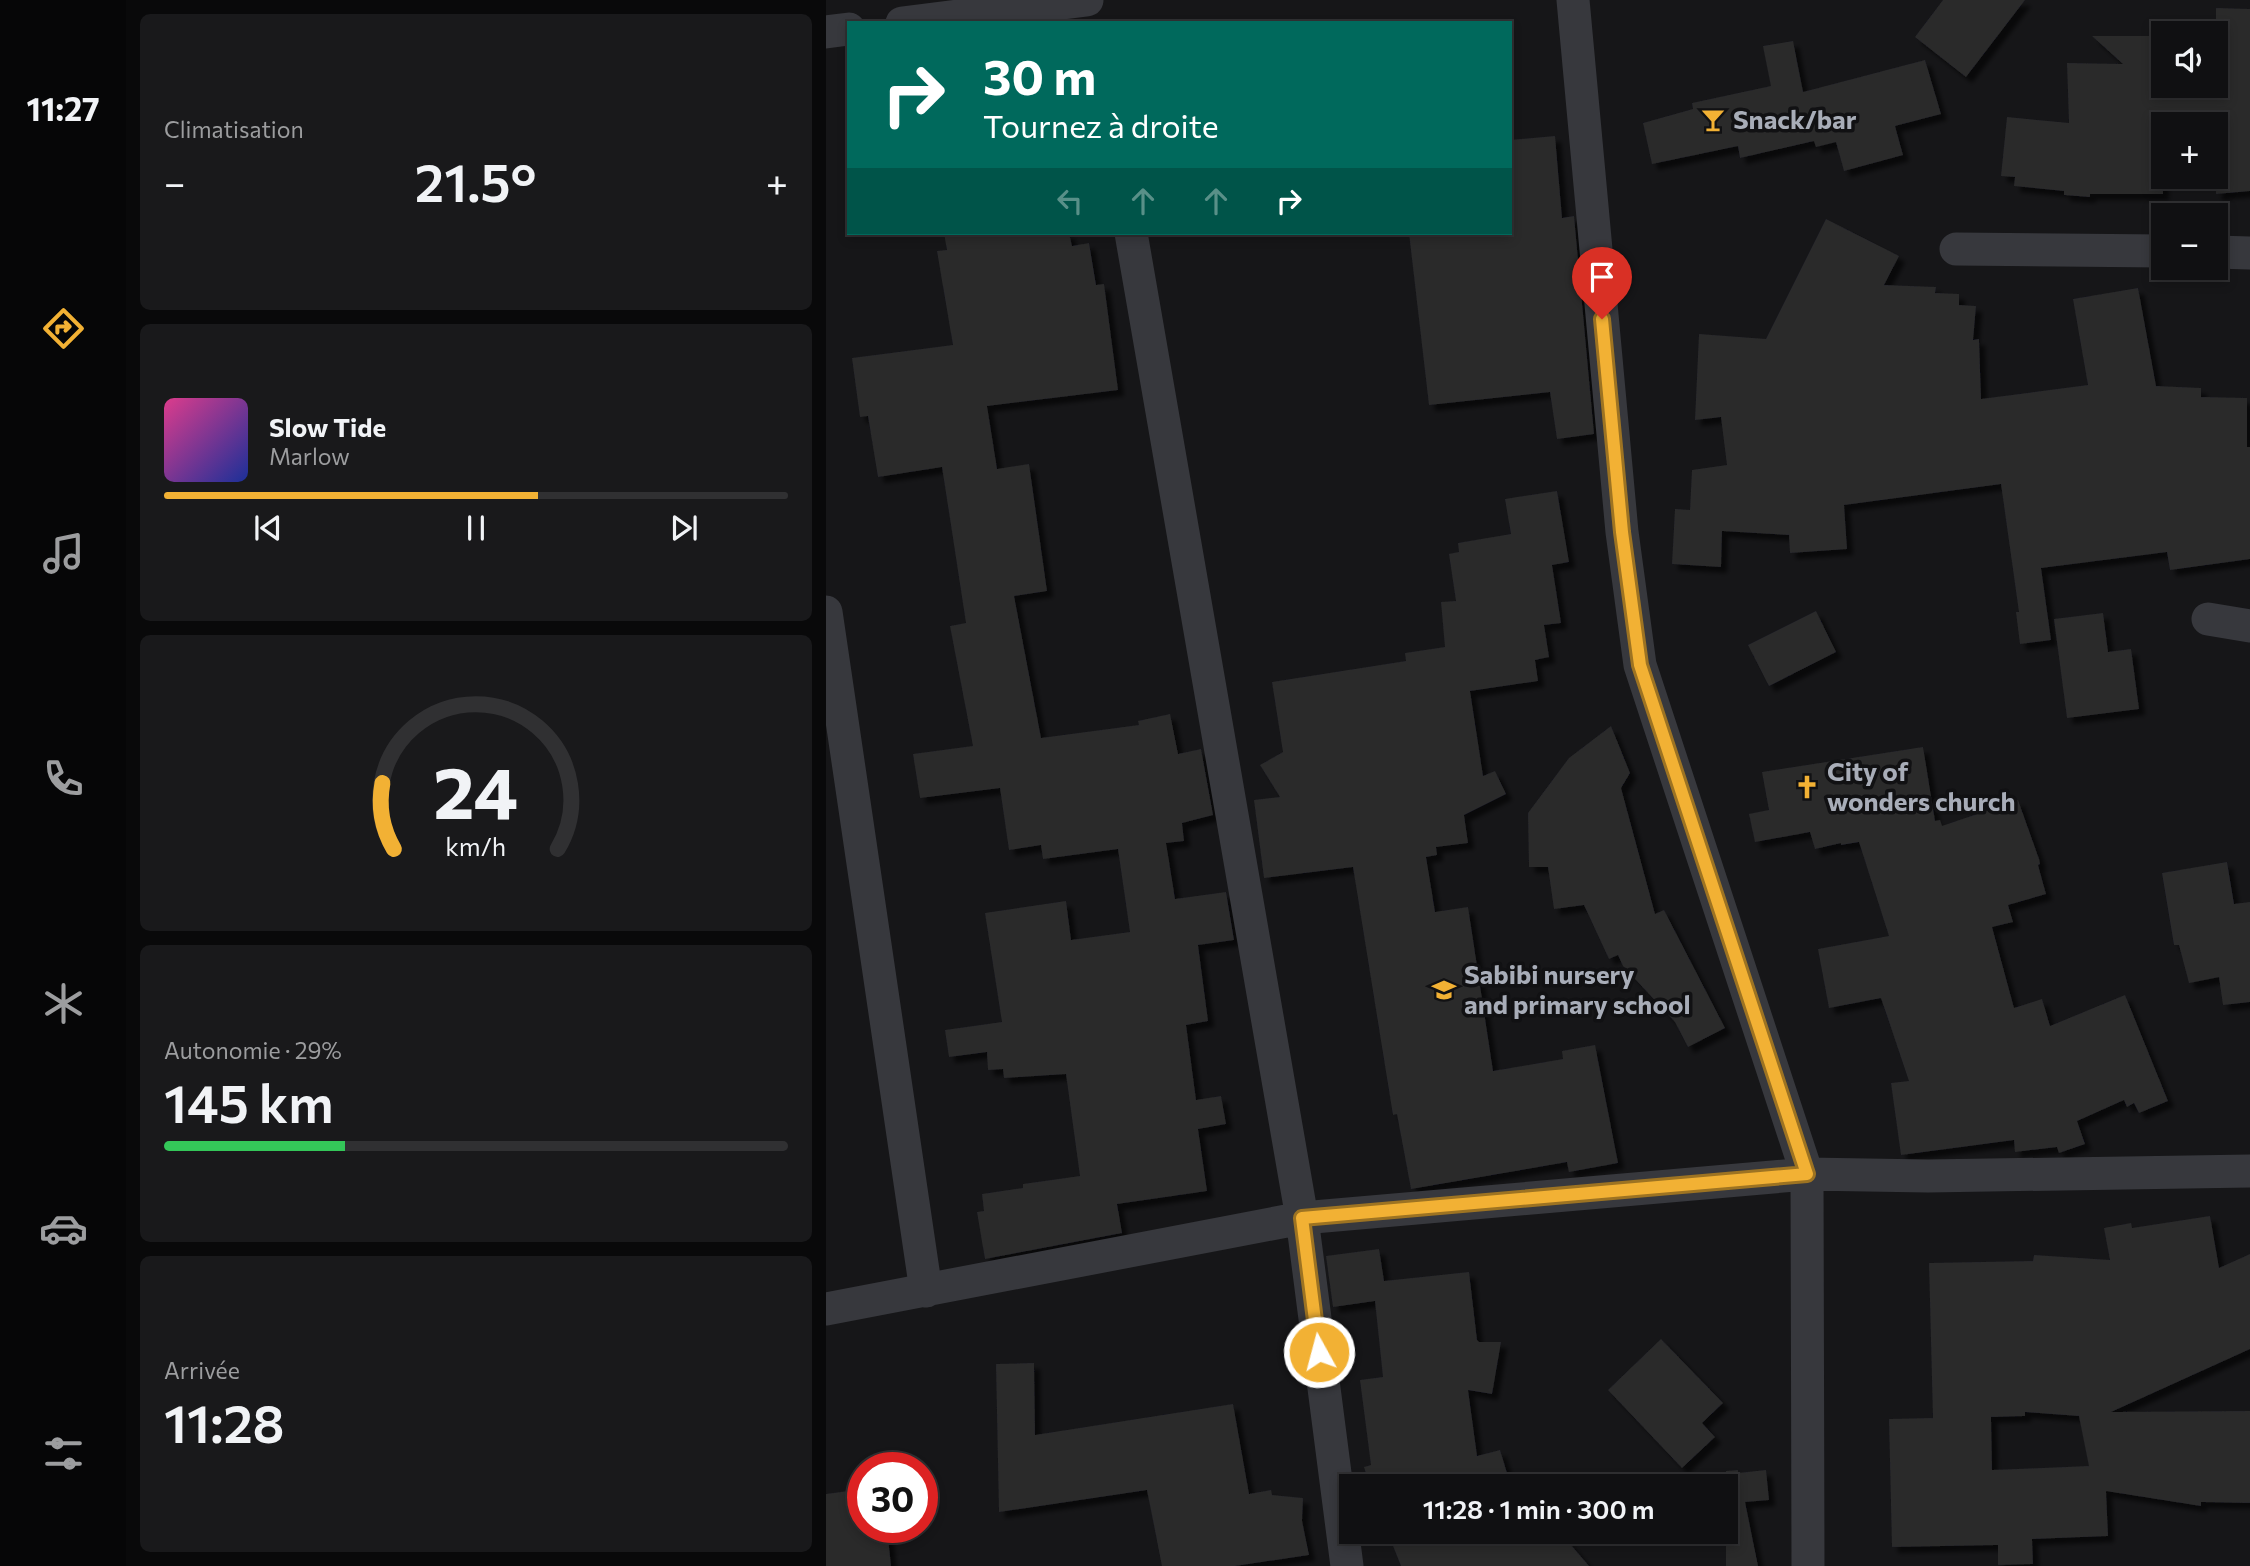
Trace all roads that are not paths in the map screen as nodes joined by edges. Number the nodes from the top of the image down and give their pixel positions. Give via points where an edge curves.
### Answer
1 (1089, 0) edge
2 (1573, 0) edge
3 (918, 21) edge
4 (1094, 21) edge
5 (847, 29) edge
6 (826, 32) edge
7 (1131, 235) edge
8 (1956, 249) dead end
9 (2151, 251) edge
10 (2228, 252) edge
11 (2250, 253) edge
12 (826, 612) edge
13 (2208, 619) dead end
14 (2250, 626) edge
15 (2250, 1171) edge
16 (1807, 1174) junction
17 (1302, 1218) junction
18 (926, 1291) junction
19 (826, 1310) edge
20 (1347, 1566) edge
21 (1808, 1566) edge

1 - 3 street
1 - 4 street
2 - 16 street via 1622,532 1640,665
5 - 6 street
7 - 17 street
8 - 9 street
10 - 11 street
12 - 18 street
13 - 14 street
15 - 16 street
16 - 17 street
16 - 21 street
17 - 18 street
17 - 20 street
18 - 19 street

